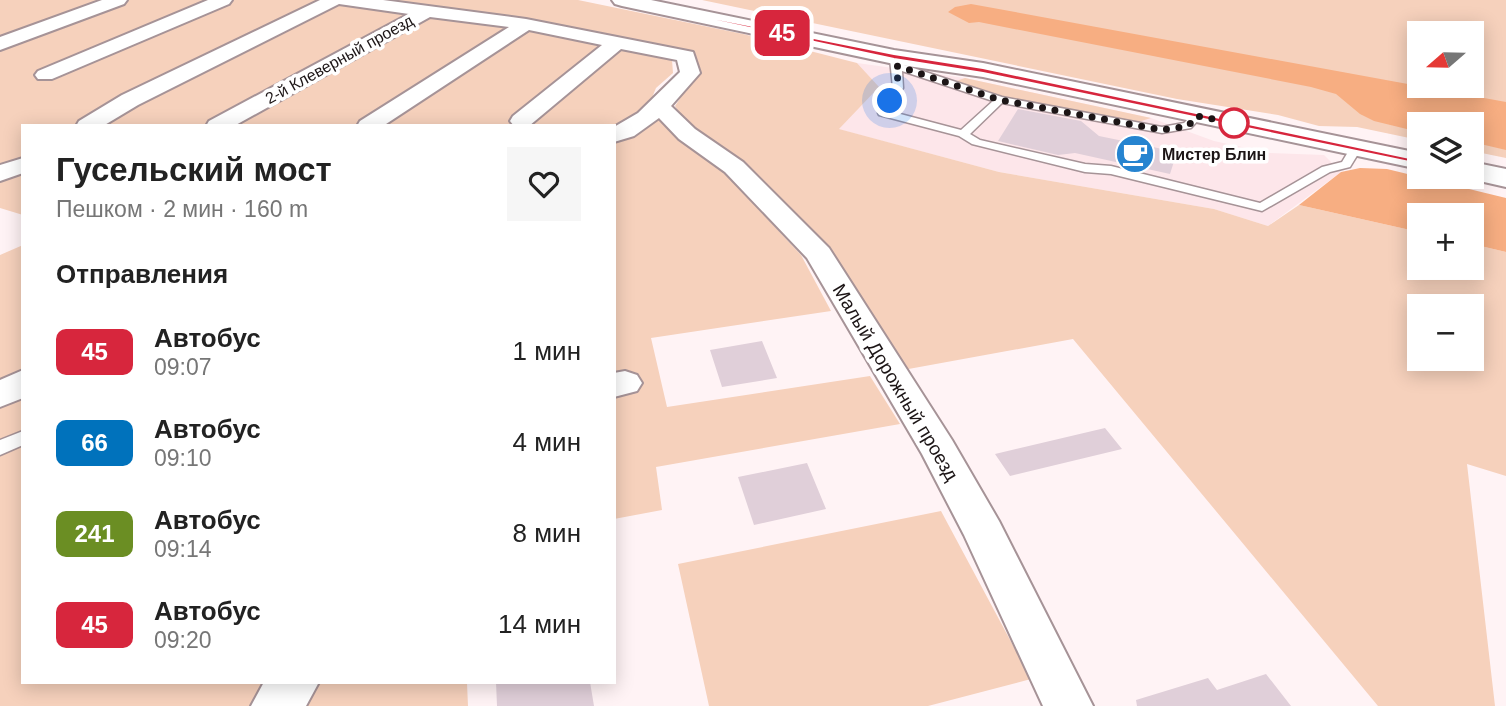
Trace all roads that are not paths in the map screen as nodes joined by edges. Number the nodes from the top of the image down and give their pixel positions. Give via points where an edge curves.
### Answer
1 (118, 0) edge
2 (223, 0) edge
3 (334, 0) edge
4 (344, 0) edge
5 (622, 0) edge
6 (684, 0) edge
7 (425, 12) junction
8 (526, 24) junction
9 (618, 42) junction
10 (0, 44) edge
11 (896, 61) junction
12 (983, 70) junction
13 (45, 75) dead end
14 (1000, 100) junction
15 (659, 106) junction
16 (1197, 116) junction
17 (521, 121) dead end
18 (90, 124) edge
19 (221, 124) edge
20 (371, 124) edge
21 (616, 134) edge
22 (963, 135) junction
23 (1355, 149) junction
24 (1407, 159) edge
25 (21, 166) edge
26 (0, 173) edge
27 (1484, 174) edge
28 (1506, 178) edge
29 (21, 383) edge
30 (0, 395) edge
31 (21, 438) edge
32 (0, 448) edge
33 (293, 684) edge
34 (276, 706) edge
35 (1068, 706) edge

1 - 10 street
2 - 13 street
3 - 18 street
4 - 7 street
5 - 11 main road
6 - 12 main road via 903,47
7 - 8 street
7 - 19 street, 2-й Клеверный проезд
8 - 9 street
8 - 20 street
9 - 15 street via 686,56 690,73
9 - 17 street
11 - 12 main road
11 - 14 lane
11 - 22 lane via 898,88 883,113
12 - 16 main road
14 - 16 lane via 1162,130 1188,126
14 - 22 lane
15 - 21 street
15 - 35 street, Малый Дорожный проезд via 687,134 734,167 819,254 958,486
16 - 23 main road
22 - 23 lane via 1071,165 1111,170 1262,207 1326,169 1346,165
23 - 24 main road
25 - 26 street
27 - 28 main road
29 - 30 street
31 - 32 lane
33 - 34 street

